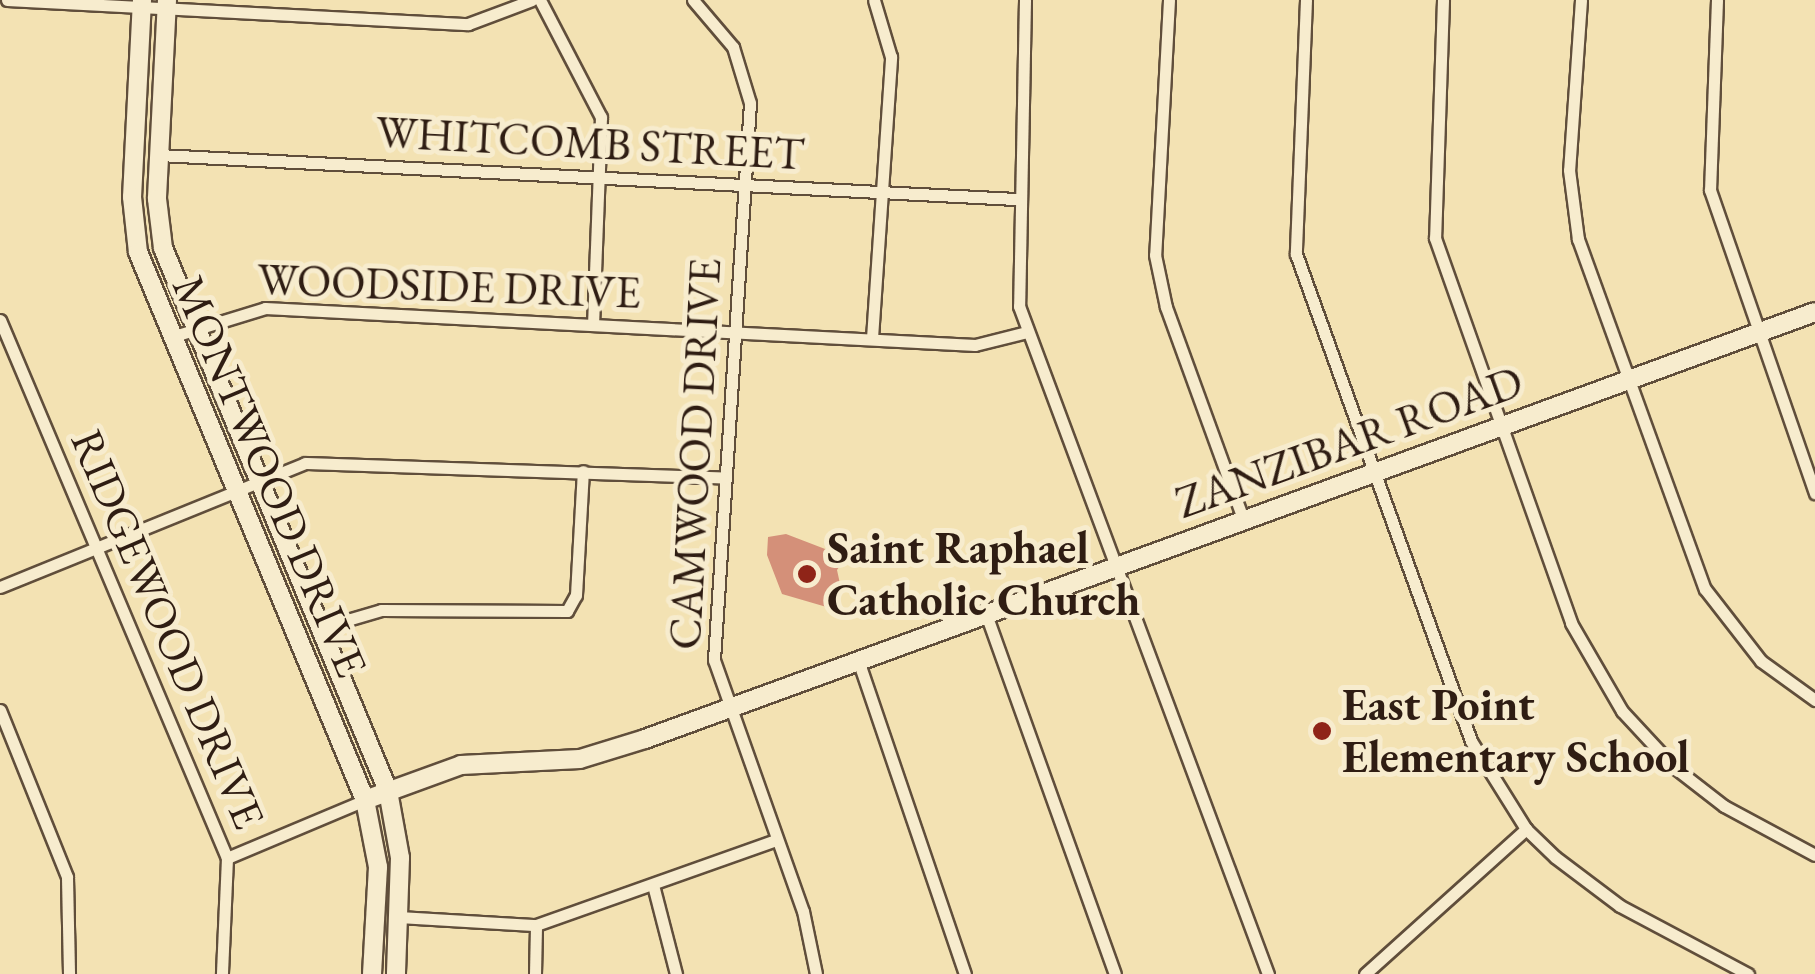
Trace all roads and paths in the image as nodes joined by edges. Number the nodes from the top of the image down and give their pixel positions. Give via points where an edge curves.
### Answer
1 (7, 0) edge
2 (532, 0) edge
3 (540, 0) edge
4 (693, 0) edge
5 (874, 0) edge
6 (1025, 0) edge
7 (1169, 0) edge
8 (1306, 0) edge
9 (1444, 0) edge
10 (1581, 0) edge
11 (1718, 0) edge
12 (142, 3) edge
13 (166, 4) edge
14 (159, 155) junction
15 (602, 178) junction
16 (746, 186) junction
17 (881, 192) junction
18 (1017, 199) junction
19 (1815, 312) edge
20 (0, 320) edge
21 (593, 324) junction
22 (193, 328) junction
23 (1027, 332) junction
24 (736, 333) junction
25 (1758, 334) junction
26 (171, 337) junction
27 (872, 338) junction
28 (1630, 380) junction
29 (1500, 427) junction
30 (583, 471) junction
31 (1373, 473) junction
32 (256, 478) junction
33 (725, 478) junction
34 (233, 487) junction
35 (1815, 493) edge
36 (1243, 519) junction
37 (96, 546) junction
38 (1115, 568) junction
39 (0, 588) edge
40 (986, 614) junction
41 (320, 628) junction
42 (858, 660) junction
43 (1815, 700) edge
44 (730, 708) junction
45 (0, 710) edge
46 (388, 792) junction
47 (365, 800) junction
48 (1526, 829) junction
49 (776, 840) junction
50 (1815, 854) edge
51 (227, 858) junction
52 (653, 884) junction
53 (400, 917) junction
54 (536, 925) junction
55 (69, 974) edge
56 (222, 974) edge
57 (372, 974) edge
58 (396, 974) edge
59 (535, 974) edge
60 (676, 974) edge
61 (816, 974) edge
62 (964, 974) edge
63 (1115, 974) edge
64 (1268, 974) edge
65 (1365, 974) edge
66 (1748, 974) edge

1 - 12 street
2 - 13 street via 468,24
3 - 15 street via 596,98
4 - 16 street, CAMWOOD DRIVE via 733,47 747,83
5 - 17 street via 891,57
6 - 18 street
7 - 36 street via 1155,254 1166,307
8 - 31 street via 1296,254
9 - 29 street via 1432,219
10 - 28 street via 1570,201
11 - 25 street via 1710,190
12 - 13 street
12 - 26 main road, MONTWOOD DRIVE via 134,229
13 - 14 main road, MONTWOOD DRIVE
14 - 15 street, WHITCOMB STREET
14 - 22 main road, MONTWOOD DRIVE via 163,248
15 - 16 street, WHITCOMB STREET
15 - 21 street
16 - 17 street, WHITCOMB STREET
16 - 24 street, CAMWOOD DRIVE
17 - 18 street, WHITCOMB STREET
17 - 27 street
18 - 23 street via 1015,286
19 - 25 main road, ZANZIBAR ROAD
20 - 37 street, RIDGEWOOD DRIVE
21 - 22 street, WOODSIDE DRIVE via 265,308
21 - 24 street, WOODSIDE DRIVE
22 - 26 street, WOODSIDE DRIVE
22 - 32 main road, MONTWOOD DRIVE
23 - 27 street, WOODSIDE DRIVE via 976,345
23 - 38 street
24 - 27 street, WOODSIDE DRIVE
24 - 33 street, CAMWOOD DRIVE
25 - 28 main road, ZANZIBAR ROAD
25 - 35 street
26 - 34 main road, MONTWOOD DRIVE
28 - 29 main road, ZANZIBAR ROAD
28 - 43 street via 1706,590 1761,661
29 - 31 main road, ZANZIBAR ROAD
29 - 50 street via 1571,623 1622,711 1724,806
30 - 32 street via 340,460
30 - 33 street
30 - 41 street via 576,594 567,611 393,609
31 - 36 main road, ZANZIBAR ROAD
31 - 48 street via 1471,741
32 - 34 street
32 - 41 main road, MONTWOOD DRIVE
33 - 44 street, CAMWOOD DRIVE via 713,648
34 - 37 street
34 - 47 main road, MONTWOOD DRIVE
36 - 38 main road, ZANZIBAR ROAD
37 - 39 street
37 - 51 street, RIDGEWOOD DRIVE
38 - 40 main road, ZANZIBAR ROAD
38 - 64 street
40 - 42 main road, ZANZIBAR ROAD
40 - 63 street
41 - 46 main road, MONTWOOD DRIVE
42 - 44 main road, ZANZIBAR ROAD
42 - 62 street
44 - 46 main road, ZANZIBAR ROAD via 580,760 462,766
44 - 49 street, CAMWOOD DRIVE
45 - 55 street via 64,866 73,921
46 - 47 main road, ZANZIBAR ROAD
46 - 53 main road, MONTWOOD DRIVE
47 - 51 street, ZANZIBAR ROAD
47 - 57 main road, MONTWOOD DRIVE via 378,866
48 - 65 street
48 - 66 street via 1605,896
49 - 52 street
49 - 61 street, CAMWOOD DRIVE via 803,910
51 - 56 street, RIDGEWOOD DRIVE
52 - 54 street
52 - 60 street
53 - 54 street
53 - 58 main road, MONTWOOD DRIVE
54 - 59 street

